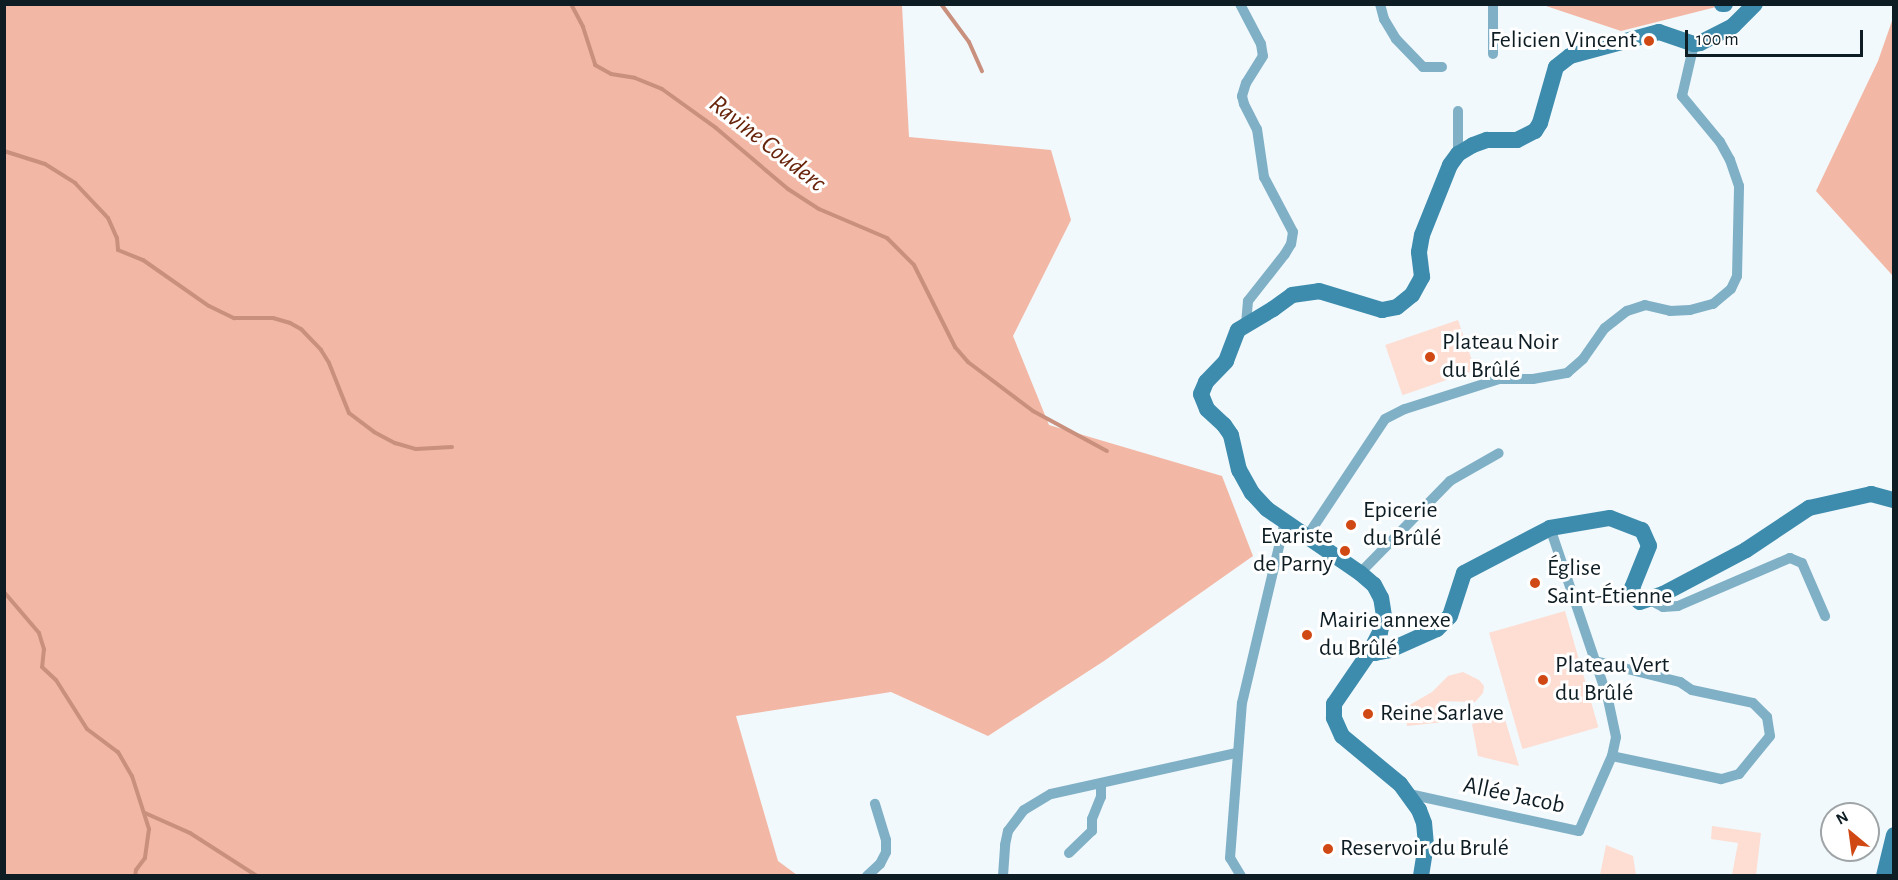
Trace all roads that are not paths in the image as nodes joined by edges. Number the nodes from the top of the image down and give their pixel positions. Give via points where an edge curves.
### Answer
1 (1240, 4) edge
2 (1380, 4) edge
3 (1493, 4) edge
4 (1755, 4) edge
5 (1694, 44) junction
6 (1493, 54) dead end
7 (1442, 67) dead end
8 (1458, 111) dead end
9 (1458, 154) junction
10 (1246, 323) junction
11 (1499, 453) dead end
12 (1893, 500) edge
13 (1285, 521) junction
14 (1550, 528) junction
15 (1308, 535) junction
16 (1360, 573) junction
17 (1650, 600) junction
18 (1825, 616) dead end
19 (1371, 650) junction
20 (1595, 661) junction
21 (1236, 753) junction
22 (1612, 756) junction
23 (1101, 784) junction
24 (1409, 794) junction
25 (875, 804) dead end
26 (1893, 835) edge
27 (1069, 853) dead end
28 (867, 876) edge
29 (1003, 876) edge
30 (1241, 876) edge
31 (1421, 876) edge
32 (1884, 876) edge

1 - 10 street via 1261,44 1263,56 1242,96 1257,129 1264,177 1293,232 1285,254 1248,301
2 - 7 street via 1396,39 1423,67
3 - 6 street
4 - 5 main road via 1733,26
5 - 9 main road via 1659,32 1582,51 1563,61 1551,79 1540,123 1528,136 1488,140
5 - 15 street via 1682,96 1720,142 1739,186 1737,276 1731,289 1713,304 1690,310 1645,305 1627,311 1605,328 1583,359 1567,373 1499,379 1385,419
8 - 9 street
9 - 10 main road via 1422,235 1419,287 1405,301 1382,310 1341,296 1306,291 1292,295
10 - 13 main road via 1238,330 1226,361 1206,382 1201,394 1207,408 1231,435 1244,482 1267,509
11 - 16 street via 1450,481
12 - 17 main road via 1872,494 1809,508 1746,550
13 - 15 main road
13 - 21 street via 1248,673
14 - 17 main road via 1610,518 1642,530 1649,546 1632,588 1640,602
14 - 19 main road via 1464,573 1450,616 1437,629 1390,650
14 - 20 street, Allée Jacob
15 - 16 main road
16 - 19 main road via 1374,585 1384,607 1380,632
17 - 18 street via 1663,607 1678,606 1790,558 1802,563
19 - 24 main road via 1334,704 1336,726 1342,736
20 - 22 street, Allée Jacob via 1615,726
20 - 22 street via 1680,682 1692,690 1753,703 1767,717 1770,736 1739,774 1721,780
21 - 23 street
21 - 30 street via 1230,858
22 - 24 street, Allée Jacob via 1579,831
23 - 27 street via 1092,831
23 - 29 street via 1062,790 1024,810 1008,831
24 - 31 main road via 1424,823 1426,845
25 - 28 street via 886,852
26 - 32 main road

